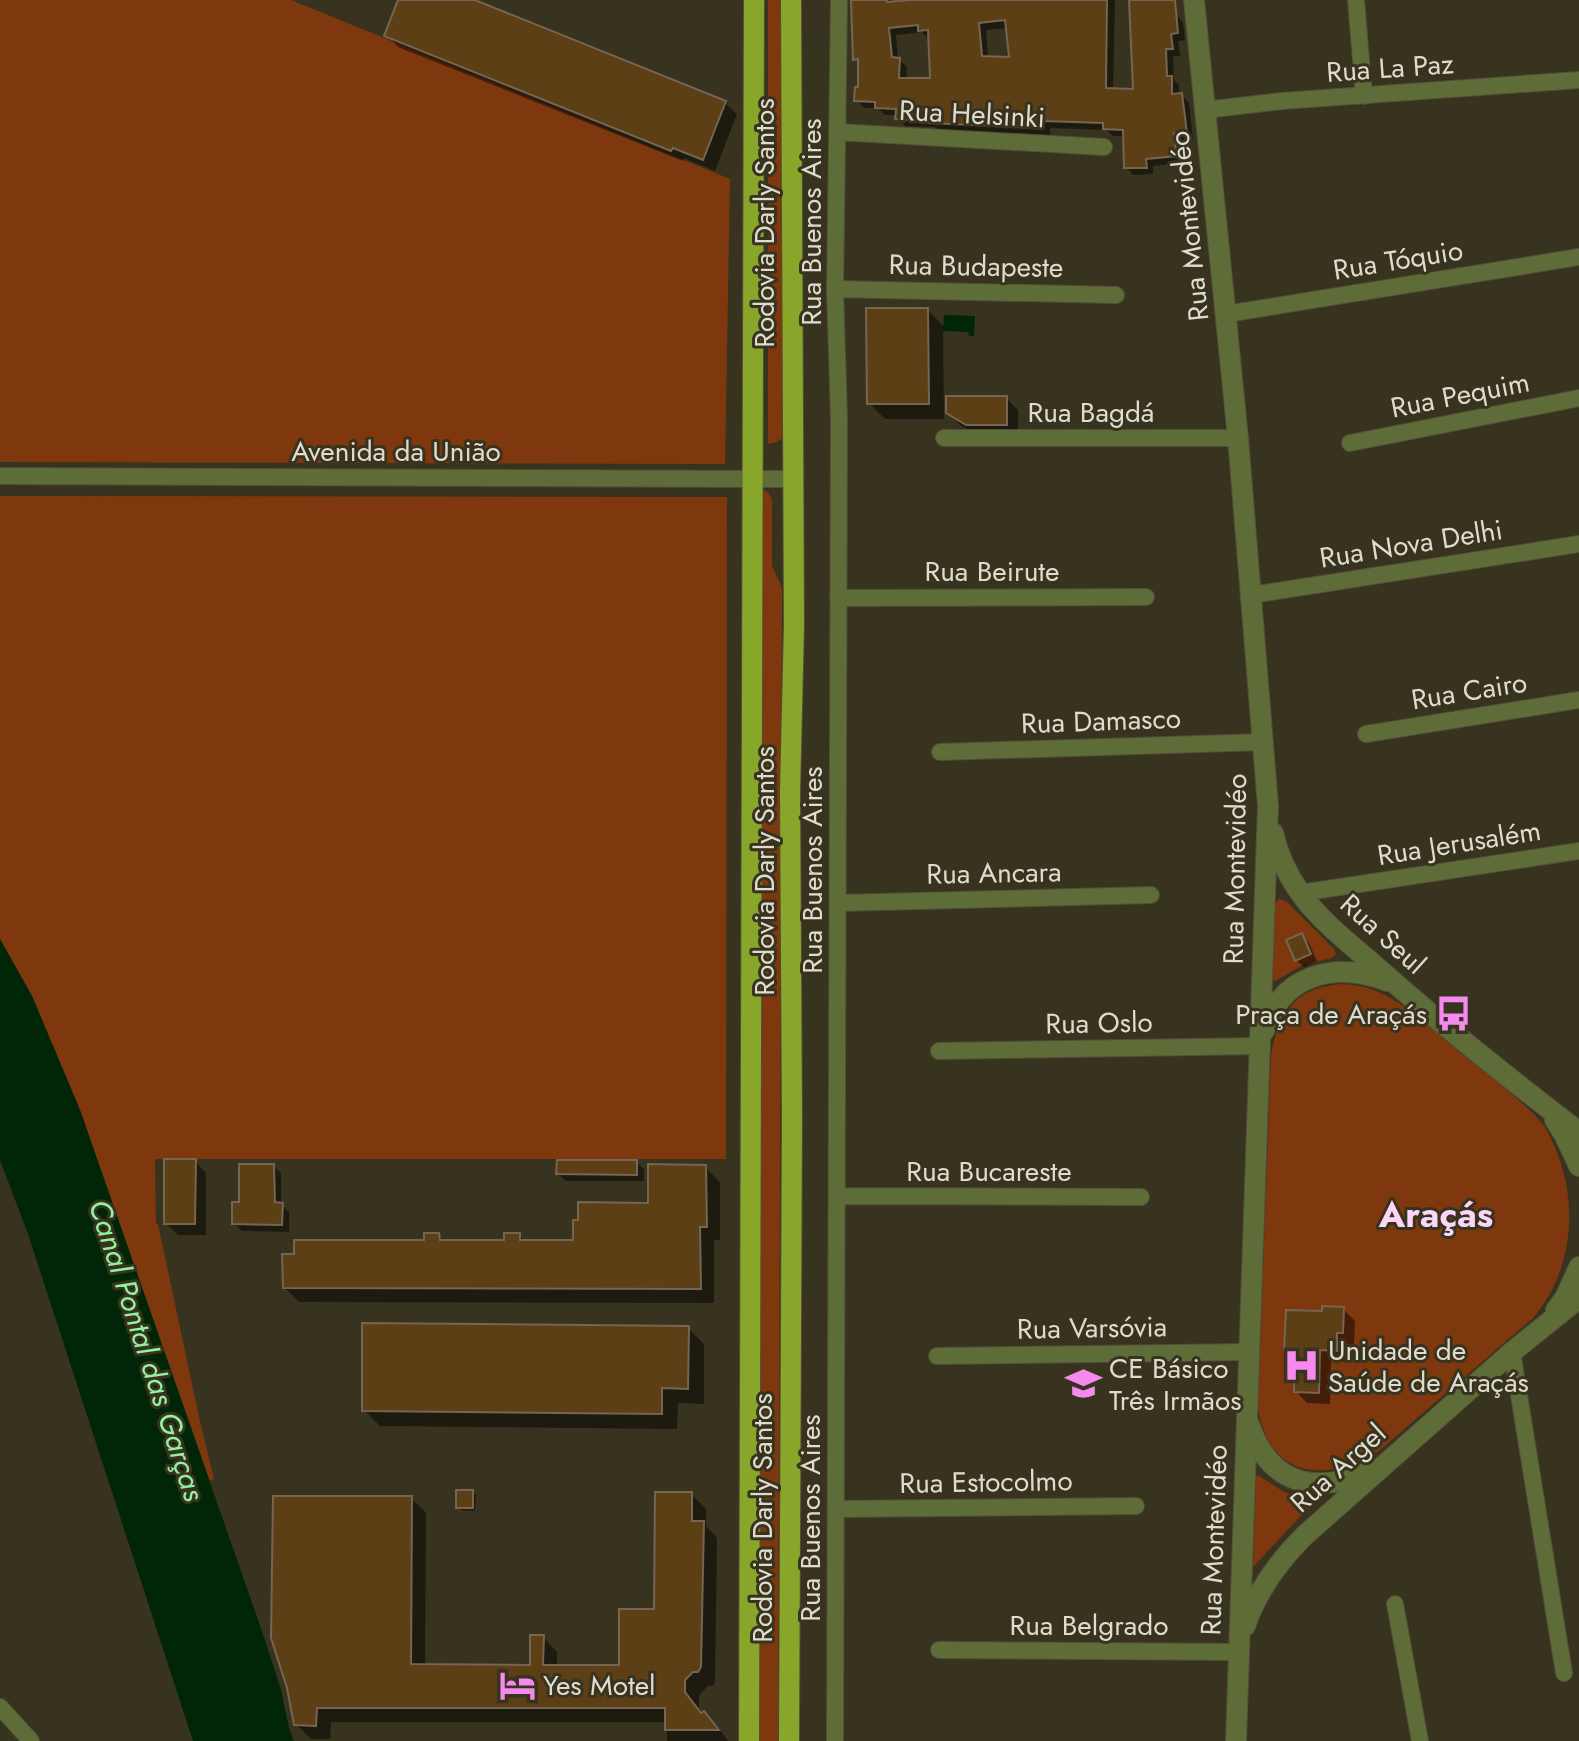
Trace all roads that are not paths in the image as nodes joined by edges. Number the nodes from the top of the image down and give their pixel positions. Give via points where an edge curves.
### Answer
1 (754, 0) edge
2 (791, 0) edge
3 (839, 0) edge
4 (1194, 0) edge
5 (1356, 0) edge
6 (1579, 80) edge
7 (1364, 96) junction
8 (1205, 110) junction
9 (837, 132) junction
10 (1104, 147) dead end
11 (1579, 257) edge
12 (835, 289) junction
13 (1116, 295) dead end
14 (1226, 314) junction
15 (1579, 398) edge
16 (944, 438) dead end
17 (1238, 438) junction
18 (1350, 443) dead end
19 (0, 476) edge
20 (752, 479) junction
21 (793, 479) junction
22 (1579, 544) edge
23 (1251, 595) junction
24 (1146, 597) dead end
25 (838, 598) junction
26 (1579, 700) edge
27 (1366, 734) dead end
28 (1263, 742) junction
29 (940, 752) dead end
30 (1268, 806) junction
31 (1579, 851) edge
32 (1300, 893) junction
33 (1151, 895) dead end
34 (838, 903) junction
35 (1404, 991) junction
36 (1259, 1046) junction
37 (939, 1051) dead end
38 (1526, 1092) junction
39 (1579, 1132) edge
40 (1579, 1166) edge
41 (837, 1196) junction
42 (1141, 1197) dead end
43 (1579, 1267) edge
44 (1579, 1298) edge
45 (1528, 1338) junction
46 (1248, 1352) junction
47 (1512, 1352) junction
48 (937, 1356) dead end
49 (1246, 1408) junction
50 (1400, 1450) junction
51 (1136, 1506) dead end
52 (836, 1509) junction
53 (1395, 1604) dead end
54 (1239, 1648) junction
55 (939, 1650) dead end
56 (1564, 1673) dead end
57 (0, 1707) edge
58 (31, 1741) edge
59 (749, 1741) edge
60 (789, 1741) edge
61 (835, 1741) edge
62 (1236, 1741) edge
63 (1420, 1741) edge

1 - 20 main road, Rodovia Darly Santos
2 - 21 main road, Rodovia Darly Santos
3 - 9 street, Rua Buenos Aires
4 - 8 street, Rua Montevidéo
5 - 7 street
6 - 7 street, Rua La Paz
7 - 8 street, Rua La Paz
8 - 14 street, Rua Montevidéo
9 - 10 street, Rua Helsinki
9 - 12 street, Rua Buenos Aires
11 - 14 street, Rua Tóquio
12 - 13 street, Rua Budapeste
12 - 25 street, Rua Buenos Aires
14 - 17 street, Rua Montevidéo
15 - 18 street, Rua Pequim
16 - 17 street, Rua Bagdá
17 - 23 street, Rua Montevidéo
19 - 20 street, Avenida da União
20 - 21 street, Avenida da União
20 - 59 main road, Rodovia Darly Santos
21 - 60 main road, Rodovia Darly Santos
22 - 23 street, Rua Nova Delhi
23 - 28 street, Rua Montevidéo
24 - 25 street, Rua Beirute
25 - 34 street, Rua Buenos Aires
26 - 27 street, Rua Cairo
28 - 29 street, Rua Damasco
28 - 30 street, Rua Montevidéo
30 - 32 street, Rua Seul via 1278,850
30 - 36 street, Rua Montevidéo
31 - 32 street, Rua Jerusalém
32 - 35 street, Rua Seul
33 - 34 street, Rua Ancara
34 - 41 street, Rua Buenos Aires
35 - 36 street via 1357,972 1314,976 1280,1001
35 - 38 street, Rua Seul
36 - 37 street, Rua Oslo
36 - 46 street, Rua Montevidéo
38 - 39 street, Rua Seul
38 - 40 street via 1554,1119
41 - 42 street, Rua Bucareste
41 - 52 street, Rua Buenos Aires
43 - 45 street via 1565,1298
44 - 45 street, Rua Argel
45 - 47 street, Rua Argel
46 - 48 street, Rua Varsóvia
46 - 49 street, Rua Montevidéo
47 - 50 street, Rua Argel
47 - 56 street
49 - 50 street via 1260,1450 1293,1480 1343,1480 1374,1469
49 - 54 street, Rua Montevidéo
50 - 54 street, Rua Argel via 1281,1561 1256,1600
51 - 52 street, Rua Estocolmo
52 - 61 street, Rua Buenos Aires
53 - 63 street
54 - 55 street, Rua Belgrado
54 - 62 street, Rua Montevidéo
57 - 58 street

